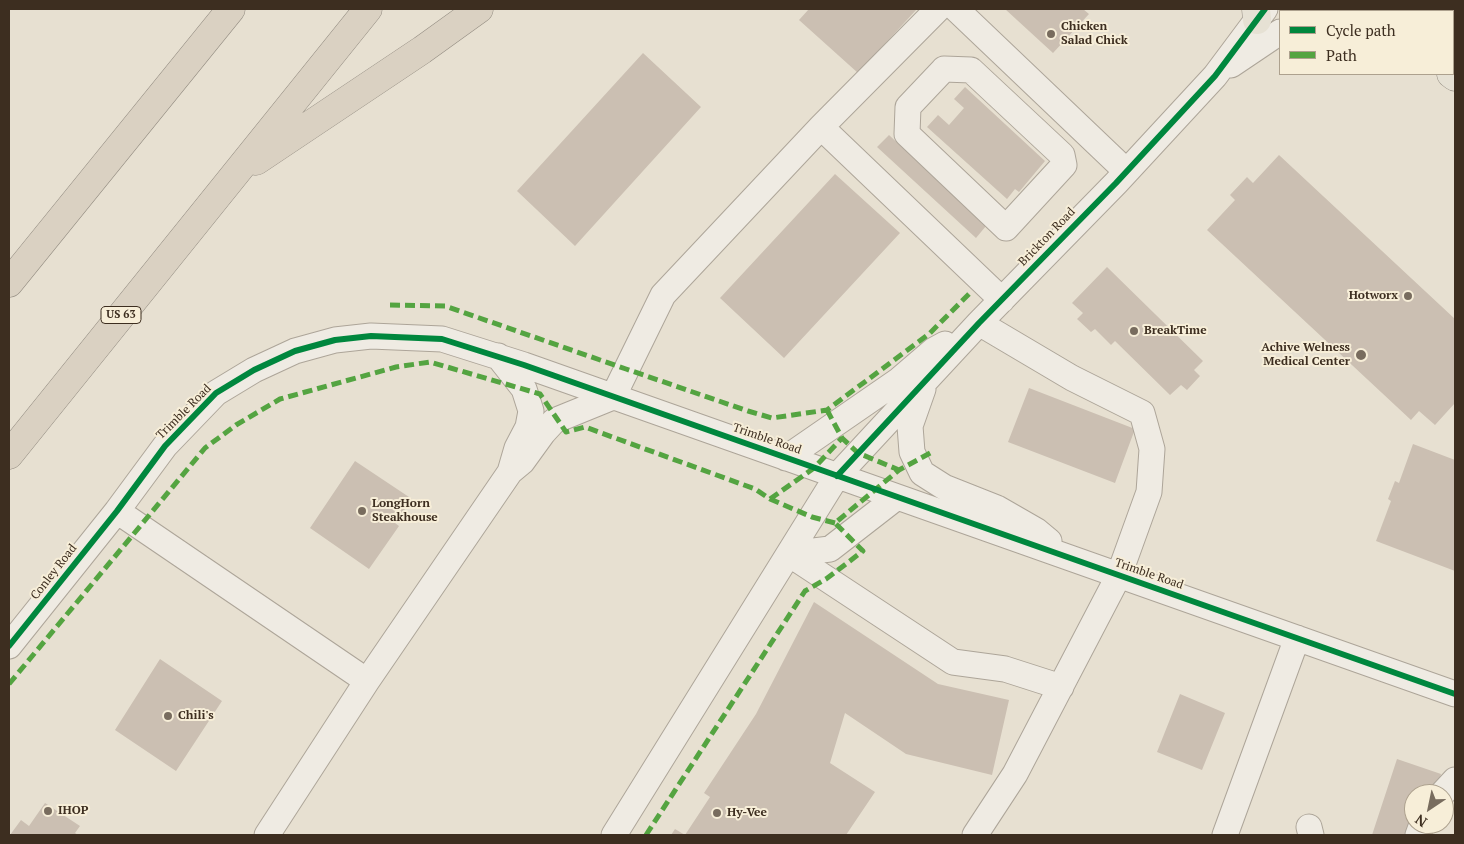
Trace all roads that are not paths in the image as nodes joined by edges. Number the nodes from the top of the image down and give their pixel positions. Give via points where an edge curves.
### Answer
1 (210, 9) edge
2 (231, 9) edge
3 (368, 9) edge
4 (480, 9) edge
5 (938, 9) edge
6 (956, 9) edge
7 (1265, 17) edge
8 (984, 36) junction
9 (950, 69) junction
10 (168, 85) junction
11 (821, 127) junction
12 (1126, 172) junction
13 (234, 176) junction
14 (9, 284) edge
15 (1002, 300) junction
16 (975, 327) junction
17 (498, 356) junction
18 (926, 380) junction
19 (613, 397) junction
20 (9, 455) edge
21 (786, 458) junction
22 (510, 472) junction
23 (837, 476) junction
24 (898, 497) junction
25 (117, 511) junction
26 (789, 554) junction
27 (1073, 559) junction
28 (1119, 575) junction
29 (1297, 638) junction
30 (9, 646) edge
31 (367, 681) junction
32 (1061, 687) junction
33 (1455, 694) edge
34 (978, 834) edge
35 (267, 835) edge
36 (614, 835) edge
37 (1225, 835) edge

1 - 10 highway
2 - 10 highway
3 - 13 highway, US 63
4 - 13 highway
5 - 11 street
6 - 8 street
7 - 12 street, Brickton Road
8 - 9 street
8 - 12 street
9 - 9 street via 944,69 908,107 907,134 1006,228 1064,166 1062,156 971,70
10 - 14 highway
11 - 15 street
11 - 19 street via 663,295
12 - 15 street, Brickton Road
13 - 20 highway, US 63
15 - 16 street, Brickton Road
16 - 18 street, Brickton Road
16 - 21 street via 934,350 899,380
16 - 28 street via 1142,413 1152,449 1149,492
17 - 19 street, Trimble Road
17 - 22 street via 524,389 531,411
17 - 25 street, Trimble Road via 442,339 371,336 335,340 295,351 216,393 165,446
18 - 23 street, Brickton Road
18 - 27 street via 910,426 912,452 922,472 944,487 998,508 1037,531
19 - 21 street, Trimble Road
19 - 22 street via 554,421 522,462
21 - 23 street, Trimble Road
22 - 31 street
23 - 24 street, Trimble Road
23 - 26 street, Brickton Road
24 - 26 street via 830,549
24 - 27 street, Trimble Road
25 - 30 street, Conley Road
25 - 31 street
26 - 32 street via 953,662 1005,669
26 - 36 street, Brickton Road
27 - 28 street, Trimble Road
28 - 29 street, Trimble Road
28 - 32 street
29 - 33 street, Trimble Road
29 - 37 street
31 - 35 street
32 - 34 street via 1015,774

